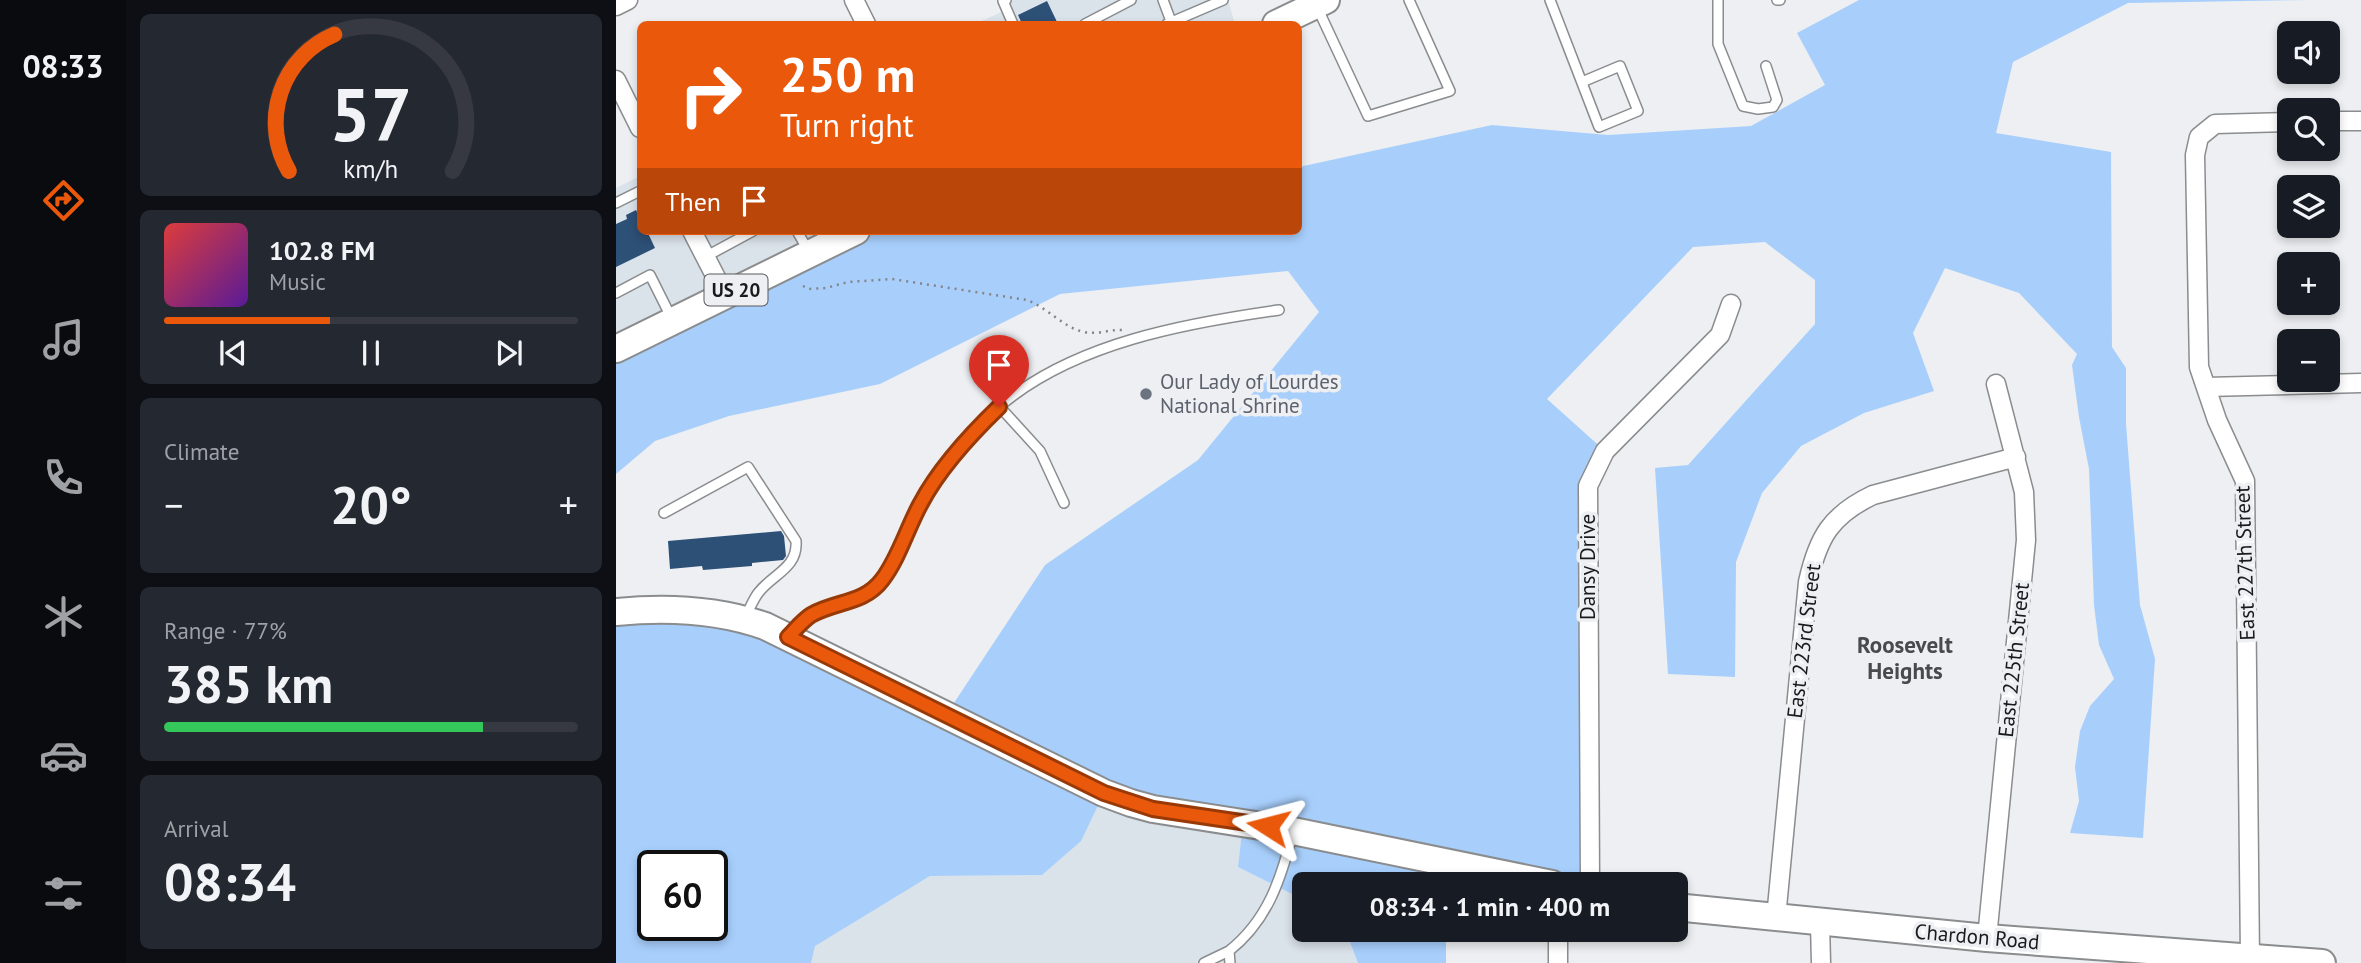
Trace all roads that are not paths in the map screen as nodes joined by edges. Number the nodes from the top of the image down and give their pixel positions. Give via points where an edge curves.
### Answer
1 (628, 0) edge
2 (854, 0) edge
3 (1006, 0) edge
4 (1131, 0) edge
5 (1163, 0) edge
6 (1223, 0) edge
7 (1409, 0) edge
8 (1550, 0) edge
9 (1718, 0) edge
10 (1313, 4) edge
11 (616, 6) edge
12 (864, 21) edge
13 (1012, 21) edge
14 (1091, 21) edge
15 (1169, 21) edge
16 (1177, 21) edge
17 (1282, 21) edge
18 (1766, 66) dead end
19 (616, 80) edge
20 (1582, 82) junction
21 (2340, 121) edge
22 (2361, 121) edge
23 (637, 122) edge
24 (2277, 122) edge
25 (637, 192) edge
26 (616, 203) edge
27 (694, 235) edge
28 (746, 235) edge
29 (837, 235) edge
30 (804, 242) edge
31 (705, 257) junction
32 (616, 293) edge
33 (725, 295) junction
34 (1731, 304) dead end
35 (1279, 310) dead end
36 (673, 321) junction
37 (616, 349) edge
38 (2361, 383) edge
39 (1996, 384) dead end
40 (2206, 387) junction
41 (999, 407) junction
42 (2016, 457) junction
43 (1064, 503) dead end
44 (664, 513) dead end
45 (616, 612) edge
46 (745, 618) junction
47 (788, 637) junction
48 (1293, 831) junction
49 (1493, 872) edge
50 (1590, 872) edge
51 (1688, 908) edge
52 (1776, 918) junction
53 (1821, 923) junction
54 (1987, 938) junction
55 (1558, 942) edge
56 (1229, 951) junction
57 (2103, 955) edge
58 (2250, 959) junction
59 (1204, 963) edge
60 (1230, 963) edge
61 (1558, 963) edge
62 (1821, 963) edge
63 (2322, 963) edge

1 - 11 street
2 - 12 street
3 - 13 lane
4 - 14 lane
5 - 15 lane
6 - 16 lane
7 - 10 lane via 1450,90 1368,116
8 - 20 lane
9 - 18 lane via 1718,44 1743,106 1773,107 1777,100
10 - 17 main road
19 - 23 street
20 - 20 lane via 1599,127 1638,111 1620,66
21 - 22 street
24 - 40 street, East 227th Street via 2216,124 2199,137 2195,155 2197,346
25 - 26 lane
27 - 31 street
28 - 31 lane
29 - 30 main road, US 20
30 - 33 main road, US 20
31 - 33 street
32 - 36 lane via 650,275
33 - 36 main road, US 20
34 - 50 street, Dansy Drive via 1720,335 1605,451 1588,486
35 - 41 lane via 1197,321 1141,335 1036,380
36 - 37 main road, US 20
38 - 40 street
39 - 42 street, East 225th Street
40 - 58 street, East 227th Street via 2245,481
41 - 43 lane via 1041,451
41 - 47 lane via 932,486 874,589 859,599 812,614
42 - 52 street, East 223rd Street via 1873,495 1836,517 1823,536 1808,582
42 - 54 street, East 225th Street via 2024,492 2026,540
44 - 46 lane via 748,467 796,541 797,552 759,592
45 - 46 main road via 676,610
46 - 47 main road
47 - 48 main road via 1104,793 1131,803
48 - 49 main road
48 - 56 lane via 1268,907
51 - 52 main road, Chardon Road
52 - 53 main road, Chardon Road
53 - 54 main road, Chardon Road
53 - 62 street
54 - 57 main road, Chardon Road
55 - 61 street
56 - 59 lane
56 - 60 lane
57 - 58 main road, Chardon Road
58 - 63 main road, Chardon Road

